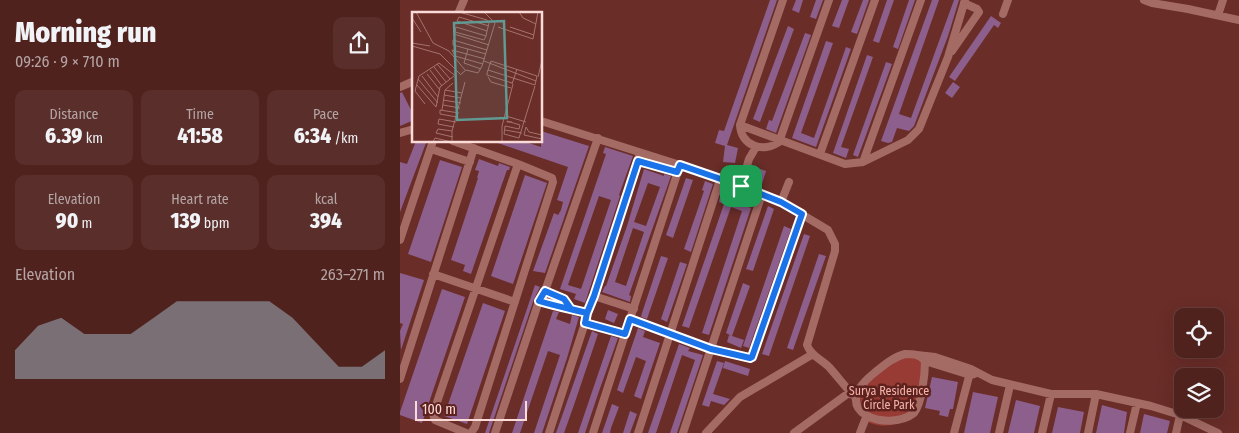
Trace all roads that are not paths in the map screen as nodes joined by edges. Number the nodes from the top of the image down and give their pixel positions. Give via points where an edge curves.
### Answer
1 (464, 0) edge
2 (783, 0) edge
3 (829, 0) edge
4 (876, 0) edge
5 (921, 0) edge
6 (1008, 0) edge
7 (1144, 0) edge
8 (1223, 0) edge
9 (965, 2) edge
10 (459, 12) edge
11 (1003, 14) dead end
12 (1218, 15) junction
13 (1239, 20) edge
14 (948, 57) junction
15 (412, 82) edge
16 (400, 87) edge
17 (542, 121) edge
18 (740, 125) junction
19 (598, 138) junction
20 (781, 140) junction
21 (456, 142) edge
22 (432, 145) edge
23 (756, 147) junction
24 (474, 148) junction
25 (820, 154) junction
26 (639, 157) junction
27 (470, 162) junction
28 (863, 162) junction
29 (518, 164) junction
30 (679, 168) junction
31 (720, 180) junction
32 (789, 182) dead end
33 (741, 186) junction
34 (717, 190) junction
35 (762, 194) junction
36 (781, 202) junction
37 (758, 203) junction
38 (802, 214) junction
39 (400, 240) edge
40 (433, 274) junction
41 (475, 289) junction
42 (545, 291) junction
43 (594, 296) junction
44 (539, 301) junction
45 (515, 302) junction
46 (571, 309) junction
47 (634, 309) junction
48 (587, 313) junction
49 (630, 319) junction
50 (585, 323) junction
51 (670, 333) junction
52 (625, 334) junction
53 (711, 349) junction
54 (814, 356) junction
55 (930, 360) junction
56 (973, 372) junction
57 (400, 380) edge
58 (1010, 385) junction
59 (1050, 394) junction
60 (1096, 394) junction
61 (853, 395) junction
62 (1137, 403) junction
63 (1174, 413) edge
64 (1179, 418) edge
65 (1186, 418) edge
66 (868, 422) junction
67 (466, 433) edge
68 (471, 433) edge
69 (495, 433) edge
70 (549, 433) edge
71 (593, 433) edge
72 (638, 433) edge
73 (683, 433) edge
74 (706, 433) edge
75 (794, 433) edge
76 (860, 433) edge
77 (868, 433) edge
78 (954, 433) edge
79 (999, 433) edge
80 (1042, 433) edge
81 (1088, 433) edge
82 (1130, 433) edge
83 (1176, 433) edge
84 (1218, 433) edge

1 - 10 street
2 - 18 street
3 - 20 street
4 - 25 street
5 - 28 street
6 - 11 street
7 - 12 street
8 - 12 street
9 - 14 street
9 - 14 street via 979,12
12 - 13 street
14 - 28 street via 917,132 908,140
15 - 16 street
17 - 19 street
18 - 20 street
18 - 23 street via 743,138
19 - 26 street
19 - 42 street
20 - 23 street via 775,145
20 - 25 street
21 - 24 street
22 - 27 street
22 - 39 street
23 - 33 street
24 - 27 street
24 - 29 street
25 - 28 street via 845,164
26 - 30 street
26 - 43 street
27 - 40 street
29 - 41 street
29 - 45 street via 552,178 553,182
30 - 31 street
30 - 47 street
31 - 33 street
31 - 34 street
32 - 36 street
33 - 35 street
34 - 37 street
34 - 51 street
35 - 36 street
35 - 37 street
36 - 38 street
37 - 53 street
38 - 53 street via 752,357 746,359
38 - 54 street via 828,230 835,244 808,340 809,350
40 - 41 street
40 - 57 street
41 - 45 street
41 - 67 street via 433,414 435,420
42 - 44 street
42 - 46 street via 564,299
43 - 47 street
43 - 48 street
44 - 46 street
44 - 69 street
45 - 68 street
46 - 48 street
47 - 49 street
48 - 50 street
49 - 51 street
49 - 52 street
50 - 52 street
50 - 70 street
51 - 53 street
51 - 72 street
52 - 71 street
53 - 73 street
54 - 61 street via 827,365
54 - 74 street via 740,396
55 - 56 street
55 - 61 street via 917,355 900,356 884,365
55 - 66 street via 913,415 891,427 883,428
56 - 58 street
56 - 78 street
58 - 59 street
58 - 79 street
59 - 60 street
59 - 80 street
60 - 62 street
60 - 81 street
61 - 66 street via 857,409
61 - 75 street
62 - 63 street
62 - 82 street
64 - 83 street
65 - 84 street
66 - 76 street
66 - 77 street

